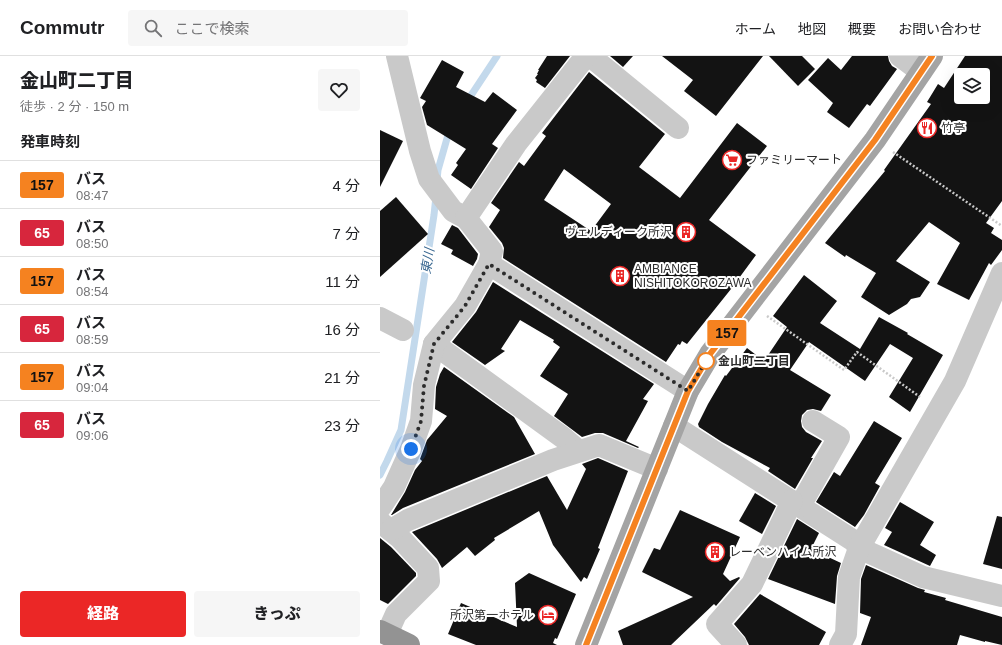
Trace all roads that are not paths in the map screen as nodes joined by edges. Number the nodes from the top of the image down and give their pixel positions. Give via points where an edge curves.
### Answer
1 (397, 56) edge
2 (586, 56) edge
3 (590, 56) edge
4 (900, 56) edge
5 (927, 64) edge
6 (678, 128) dead end
7 (460, 214) junction
8 (489, 264) junction
9 (1002, 274) edge
10 (380, 318) edge
11 (403, 330) dead end
12 (434, 344) junction
13 (688, 391) junction
14 (813, 421) dead end
15 (674, 426) junction
16 (579, 451) junction
17 (657, 469) junction
18 (796, 504) junction
19 (380, 508) edge
20 (386, 526) edge
21 (859, 548) junction
22 (1002, 596) edge
23 (380, 605) edge
24 (384, 633) edge
25 (844, 641) edge
26 (409, 645) edge
27 (586, 645) edge
28 (736, 645) edge

1 - 7 street via 429,179
2 - 7 street
3 - 6 street
4 - 5 street
5 - 13 main road via 875,140 710,354
7 - 8 street via 492,252
8 - 12 street via 465,306
8 - 13 street
9 - 21 street via 955,381
10 - 11 street
12 - 16 street
12 - 19 street via 424,386 421,421 397,481
13 - 15 main road
14 - 18 street via 840,437
15 - 17 main road
15 - 18 street
16 - 17 street via 599,445
16 - 20 street via 408,520
17 - 27 main road
18 - 21 street via 854,541
18 - 28 street via 752,584 717,624
20 - 24 street via 428,568 429,581 396,614
21 - 22 street via 923,577
21 - 25 street via 849,577
23 - 24 street via 384,607
24 - 26 highway

